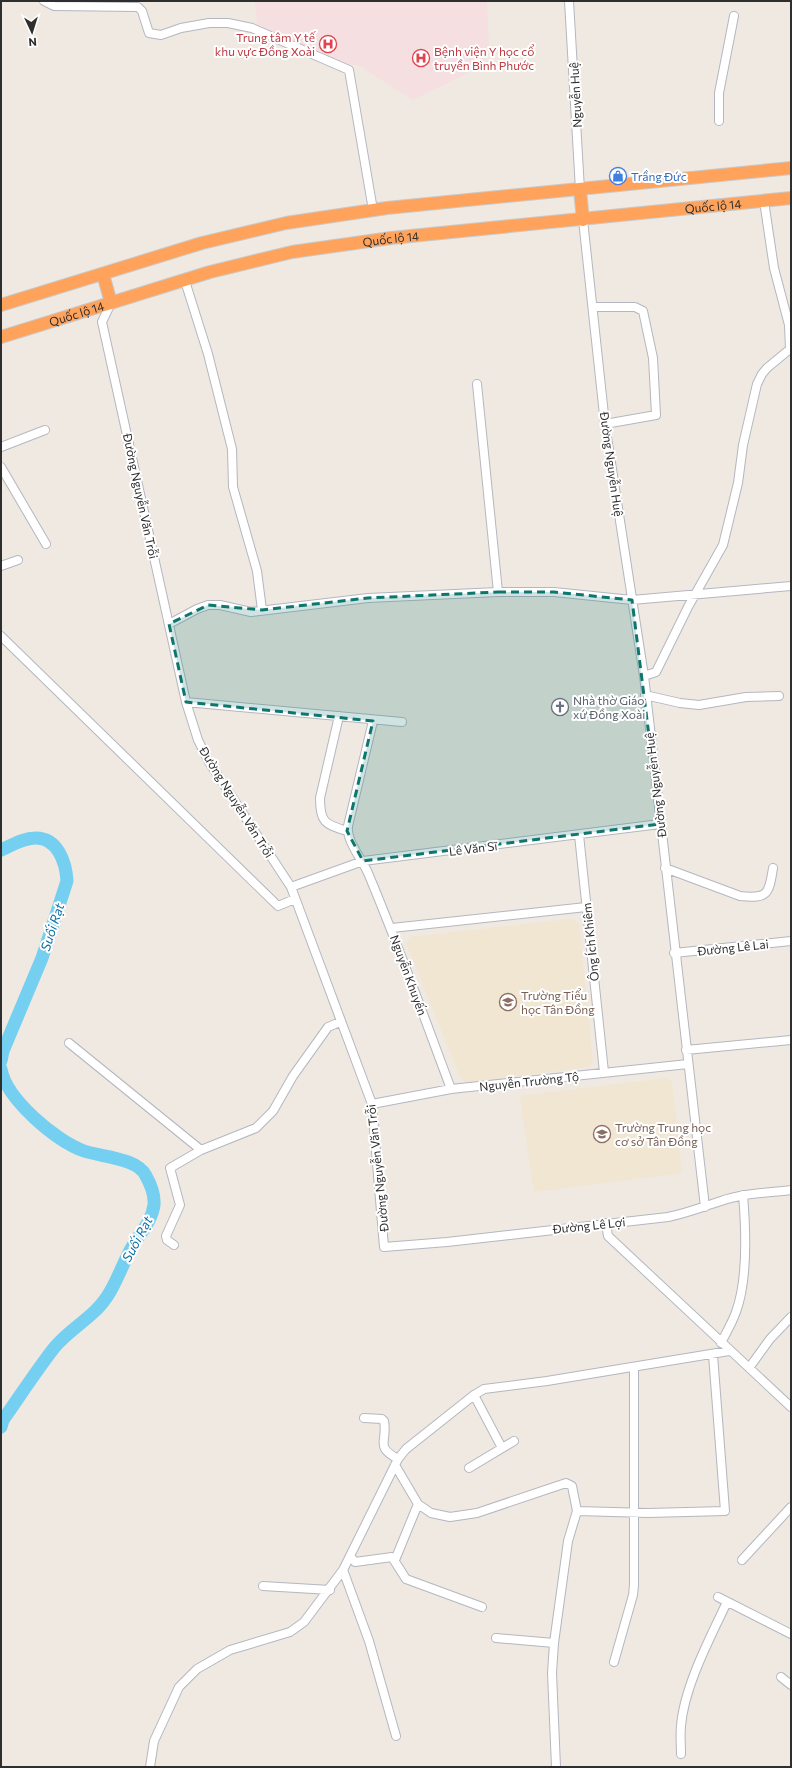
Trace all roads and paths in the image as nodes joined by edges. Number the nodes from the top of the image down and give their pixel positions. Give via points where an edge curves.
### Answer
1 (44, 1) edge
2 (569, 1) edge
3 (734, 16) dead end
4 (719, 121) dead end
5 (791, 168) edge
6 (580, 190) junction
7 (791, 198) edge
8 (764, 201) junction
9 (373, 210) junction
10 (583, 220) junction
11 (102, 274) junction
12 (185, 281) junction
13 (111, 303) junction
14 (1, 305) edge
15 (594, 307) junction
16 (790, 325) edge
17 (1, 337) edge
18 (477, 384) dead end
19 (605, 424) junction
20 (45, 430) dead end
21 (1, 447) edge
22 (1, 467) edge
23 (46, 544) dead end
24 (18, 560) dead end
25 (1, 566) edge
26 (791, 586) edge
27 (498, 592) junction
28 (697, 593) junction
29 (632, 600) junction
30 (262, 610) junction
31 (169, 624) junction
32 (1, 636) edge
33 (644, 676) junction
34 (645, 695) junction
35 (779, 696) dead end
36 (186, 702) junction
37 (339, 716) junction
38 (373, 721) junction
39 (402, 722) dead end
40 (660, 824) junction
41 (348, 830) junction
42 (579, 835) junction
43 (363, 861) junction
44 (665, 868) junction
45 (773, 868) dead end
46 (291, 887) junction
47 (295, 899) junction
48 (586, 906) junction
49 (392, 928) junction
50 (791, 941) edge
51 (674, 953) junction
52 (340, 1022) junction
53 (791, 1040) edge
54 (69, 1043) dead end
55 (686, 1050) junction
56 (688, 1064) junction
57 (604, 1072) junction
58 (451, 1089) junction
59 (372, 1104) junction
60 (201, 1150) junction
61 (791, 1190) edge
62 (743, 1195) junction
63 (705, 1208) junction
64 (606, 1223) junction
65 (174, 1245) dead end
66 (384, 1247) joint
67 (791, 1317) edge
68 (721, 1343) junction
69 (729, 1351) junction
70 (713, 1355) junction
71 (634, 1367) junction
72 (749, 1368) junction
73 (474, 1395) junction
74 (791, 1408) edge
75 (364, 1418) dead end
76 (514, 1441) dead end
77 (502, 1448) junction
78 (396, 1462) junction
79 (469, 1468) dead end
80 (418, 1504) junction
81 (791, 1507) edge
82 (577, 1511) junction
83 (634, 1513) junction
84 (350, 1556) junction
85 (395, 1560) junction
86 (742, 1560) dead end
87 (343, 1570) junction
88 (263, 1586) dead end
89 (330, 1590) junction
90 (718, 1597) dead end
91 (727, 1602) junction
92 (482, 1608) dead end
93 (791, 1634) edge
94 (496, 1638) dead end
95 (554, 1643) junction
96 (614, 1662) dead end
97 (781, 1677) dead end
98 (791, 1685) edge
99 (396, 1736) dead end
100 (681, 1754) dead end
101 (150, 1767) edge
102 (556, 1767) edge

1 - 9 street via 54,6 138,7 142,11 148,33 161,35 209,23 228,23 252,28 349,70
2 - 6 street, Nguyễn Huệ
3 - 4 street via 719,93
5 - 6 highway
6 - 9 highway
6 - 10 highway
7 - 8 highway, Quốc lộ 14
8 - 10 highway, Quốc lộ 14
8 - 16 street via 774,268
9 - 11 highway via 286,223 202,244
10 - 12 highway, Quốc lộ 14 via 391,238 292,252 210,272
10 - 15 street, Đường Nguyễn Huệ
11 - 13 highway
11 - 14 highway
12 - 13 highway, Quốc lộ 14
12 - 30 street via 208,354 232,450 233,487 257,571
13 - 17 highway, Quốc lộ 14
13 - 31 street, Đường Nguyễn Văn Trỗi via 102,322
15 - 19 street, Đường Nguyễn Huệ
15 - 19 street via 635,307 643,311 653,358 656,415
16 - 28 street via 790,349 767,368 757,384 743,445 738,483 722,544
18 - 27 street
19 - 29 street, Đường Nguyễn Huệ
20 - 21 street
22 - 23 street
24 - 25 street
26 - 28 street
27 - 29 street via 554,592
27 - 30 street via 368,598
28 - 29 street
28 - 33 street via 656,672
29 - 33 street, Đường Nguyễn Huệ
30 - 31 street via 251,612 220,605 208,606
31 - 36 street, Đường Nguyễn Văn Trỗi
32 - 47 street via 278,906
33 - 34 street, Đường Nguyễn Huệ
34 - 35 street via 699,705 746,697
34 - 40 street, Đường Nguyễn Huệ
36 - 37 street
36 - 46 street, Đường Nguyễn Văn Trỗi via 198,740 209,762
37 - 38 street
37 - 41 street via 320,807 321,816 328,825
38 - 39 street
38 - 41 street
40 - 42 street, Lê Văn Sĩ
40 - 44 street, Đường Nguyễn Huệ
41 - 43 street, Nguyễn Khuyến via 348,835
42 - 43 street, Lê Văn Sĩ
42 - 48 street, Ông Ích Khiêm
43 - 46 street, Lê Văn Sĩ
43 - 49 street, Nguyễn Khuyến
44 - 45 street via 740,896 750,897 766,893 770,888
44 - 51 street, Đường Nguyễn Huệ
46 - 47 street, Đường Nguyễn Văn Trỗi
47 - 52 street, Đường Nguyễn Văn Trỗi
48 - 49 street
48 - 57 street, Ông Ích Khiêm
49 - 58 street, Nguyễn Khuyến
50 - 51 street, Đường Lê Lai
51 - 55 street, Đường Nguyễn Huệ
52 - 59 street, Đường Nguyễn Văn Trỗi
52 - 60 street via 328,1027 293,1076 273,1111 256,1128
53 - 55 street
54 - 60 street
55 - 56 street, Đường Nguyễn Huệ
56 - 57 street, Nguyễn Trường Tộ
56 - 63 street, Đường Nguyễn Huệ
57 - 58 street, Nguyễn Trường Tộ
58 - 59 street, Nguyễn Trường Tộ
59 - 66 street, Đường Nguyễn Văn Trỗi
60 - 65 street via 170,1168 180,1205 166,1236
61 - 62 street, Đường Lê Lợi
62 - 63 street, Đường Lê Lợi
62 - 68 street via 746,1233 744,1266 736,1312
63 - 64 street, Đường Lê Lợi via 668,1217
64 - 66 street, Đường Lê Lợi
64 - 68 street via 608,1236
67 - 72 street via 770,1339
68 - 69 street
69 - 70 street
69 - 72 street
70 - 71 street
70 - 83 street via 725,1511
71 - 73 street via 484,1389
71 - 83 street
72 - 74 street
73 - 77 street
73 - 78 street via 406,1449
75 - 78 street via 384,1421 384,1446
76 - 77 street
77 - 79 street
78 - 80 street
78 - 84 street
80 - 82 street via 431,1513 450,1517 463,1516 566,1483 572,1486
80 - 85 street
81 - 86 street
82 - 83 street
82 - 95 street via 568,1541
83 - 96 street via 633,1595
84 - 85 street via 355,1562 388,1557
84 - 87 street
85 - 92 street via 406,1579
87 - 89 street
87 - 99 street via 369,1641
88 - 89 street
89 - 101 street via 304,1622 290,1632 230,1650 197,1669 179,1687 154,1741
90 - 91 street
91 - 93 street
91 - 100 street via 698,1665 684,1708
94 - 95 street
95 - 102 street via 552,1672
97 - 98 street

